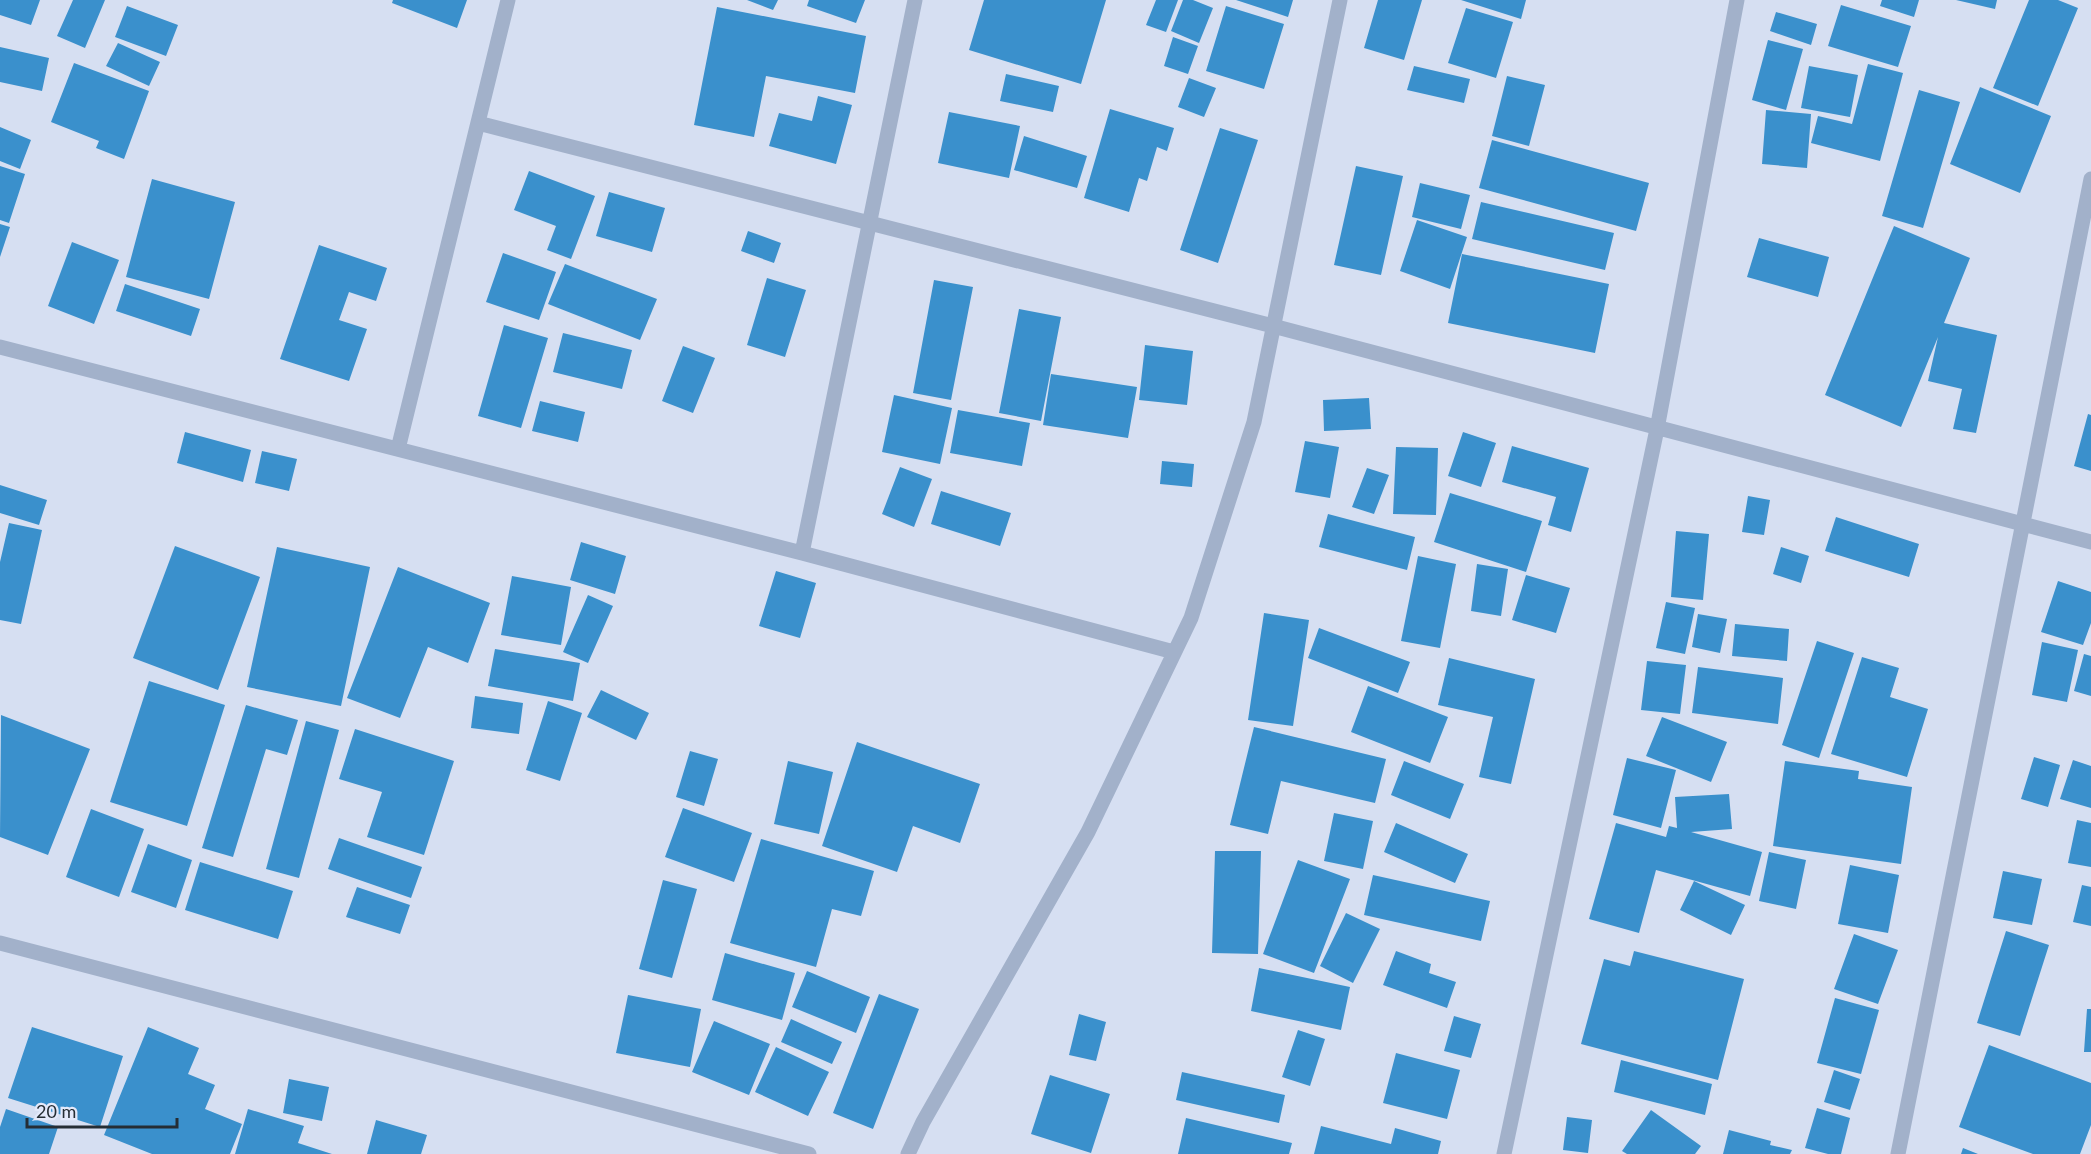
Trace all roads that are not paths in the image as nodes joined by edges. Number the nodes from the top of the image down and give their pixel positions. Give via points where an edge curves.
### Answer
1 (508, 0) edge
2 (915, 0) edge
3 (1340, 0) edge
4 (1737, 0) edge
5 (478, 123) junction
6 (2091, 179) edge
7 (870, 223) junction
8 (1274, 326) junction
9 (0, 348) edge
10 (1657, 429) junction
11 (398, 449) junction
12 (2023, 525) junction
13 (2091, 542) edge
14 (802, 553) junction
15 (1174, 652) junction
16 (0, 943) edge
17 (809, 1154) edge
18 (908, 1154) edge
19 (1504, 1154) edge
20 (1898, 1154) edge

1 - 5 street
2 - 7 street
3 - 8 street
4 - 10 street
5 - 7 street
5 - 11 street
6 - 12 street
7 - 8 street
7 - 14 street
8 - 10 street
8 - 15 street via 1254,422 1191,618
9 - 11 street
10 - 12 street
10 - 19 street
11 - 14 street
12 - 13 street
12 - 20 street
14 - 15 street
15 - 18 street via 1088,832
16 - 17 street

